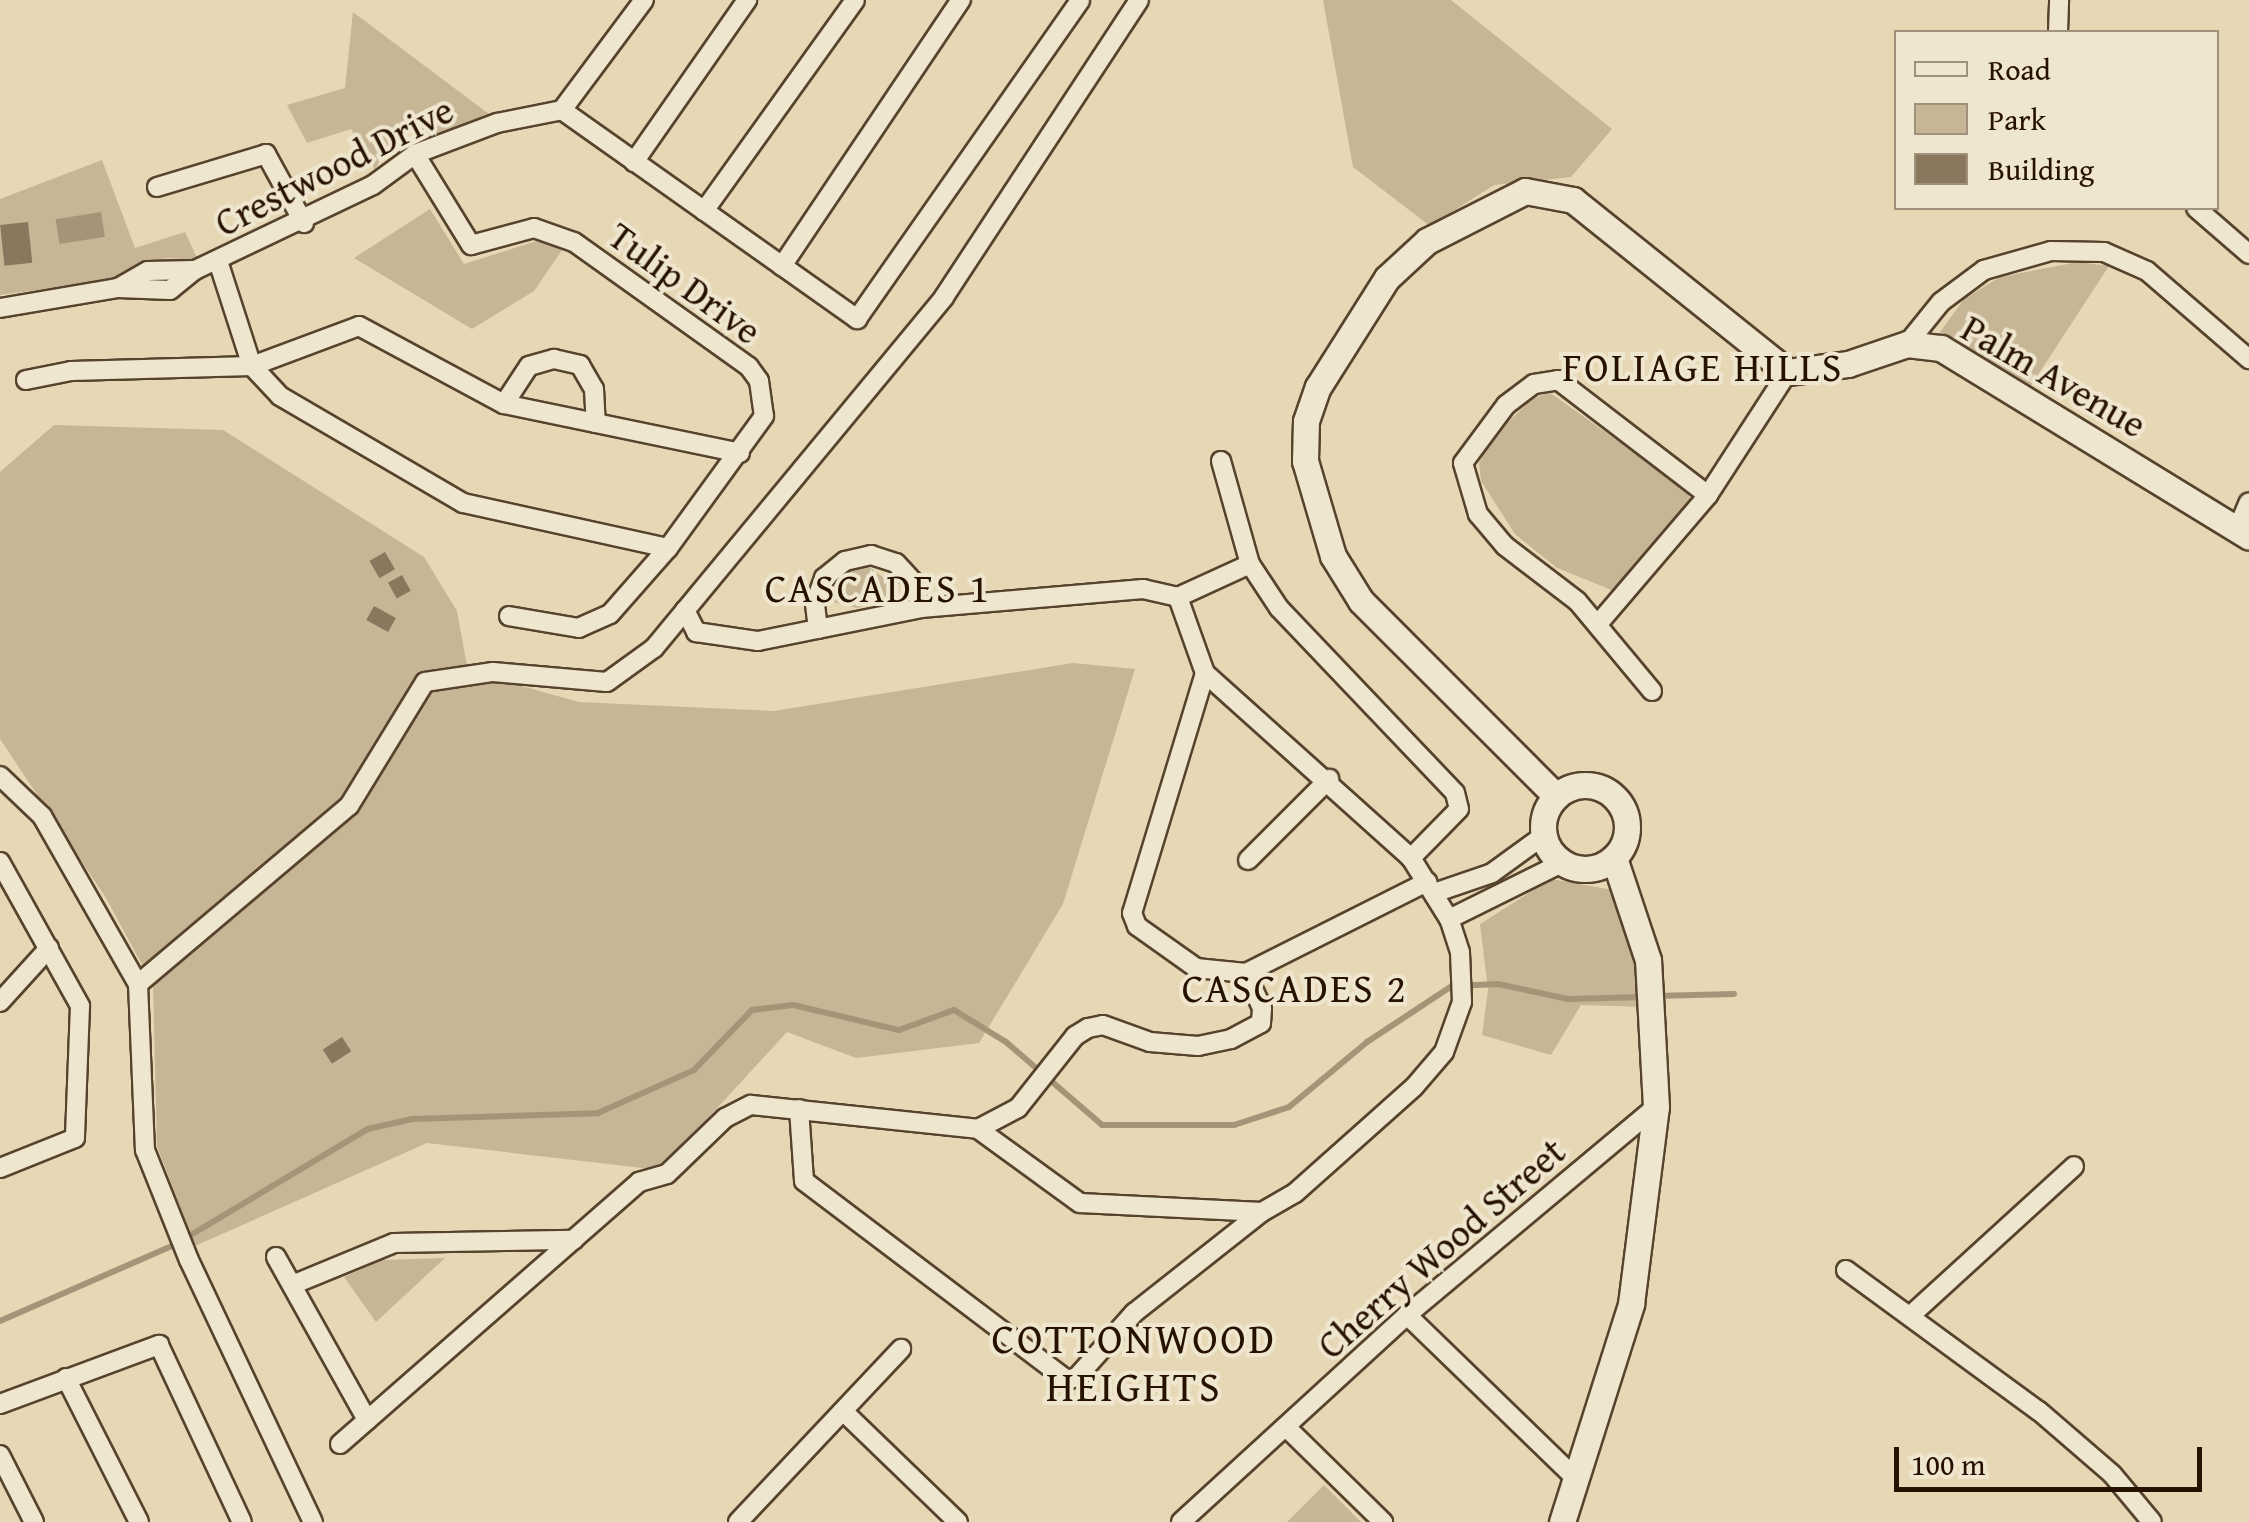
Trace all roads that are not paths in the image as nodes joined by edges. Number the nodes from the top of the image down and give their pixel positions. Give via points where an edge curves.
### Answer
1 (644, 0) edge
2 (747, 0) edge
3 (855, 0) edge
4 (961, 0) edge
5 (1080, 0) edge
6 (1138, 0) edge
7 (2059, 0) edge
8 (2058, 30) edge
9 (562, 110) junction
10 (414, 154) junction
11 (634, 162) junction
12 (157, 187) dead end
13 (2198, 210) edge
14 (704, 211) junction
15 (304, 223) junction
16 (2249, 254) edge
17 (218, 261) junction
18 (782, 266) junction
19 (0, 308) edge
20 (1907, 344) junction
21 (2249, 359) edge
22 (252, 366) junction
23 (1788, 372) junction
24 (26, 380) dead end
25 (504, 404) junction
26 (596, 423) junction
27 (740, 453) junction
28 (1221, 461) dead end
29 (1708, 496) junction
30 (2249, 502) edge
31 (2243, 534) edge
32 (668, 548) junction
33 (1250, 564) junction
34 (1178, 597) junction
35 (920, 608) junction
36 (685, 610) junction
37 (510, 616) dead end
38 (1598, 624) junction
39 (818, 629) junction
40 (1205, 672) junction
41 (1652, 691) dead end
42 (0, 776) edge
43 (1329, 779) junction
44 (1556, 796) junction
45 (1543, 836) junction
46 (1411, 858) junction
47 (1614, 858) junction
48 (1248, 860) dead end
49 (0, 862) edge
50 (1562, 863) junction
51 (1430, 887) junction
52 (1449, 919) junction
53 (49, 948) junction
54 (1246, 973) junction
55 (138, 984) junction
56 (0, 1002) edge
57 (1656, 1107) junction
58 (799, 1108) junction
59 (978, 1129) junction
60 (2074, 1166) dead end
61 (0, 1168) edge
62 (1262, 1212) junction
63 (574, 1240) junction
64 (276, 1257) dead end
65 (1846, 1270) dead end
66 (292, 1285) junction
67 (1408, 1315) junction
68 (1910, 1316) junction
69 (901, 1349) dead end
70 (66, 1378) junction
71 (0, 1404) edge
72 (846, 1413) junction
73 (367, 1420) junction
74 (1286, 1427) junction
75 (340, 1444) dead end
76 (0, 1455) edge
77 (1578, 1481) junction
78 (34, 1522) edge
79 (139, 1522) edge
80 (242, 1522) edge
81 (313, 1522) edge
82 (738, 1522) edge
83 (958, 1522) edge
84 (1181, 1522) edge
85 (1383, 1522) edge
86 (1562, 1522) edge
87 (2152, 1522) edge

1 - 9 street
2 - 11 street
3 - 14 street
4 - 18 street
5 - 18 street via 857,319
6 - 36 street via 944,297
7 - 8 street
9 - 10 street, Crestwood Drive via 497,123
9 - 11 street
10 - 15 street, Crestwood Drive
10 - 27 street, Tulip Drive via 471,245 534,228 574,242 750,367 764,416
11 - 14 street
12 - 15 street via 266,154
13 - 16 street
14 - 18 street
15 - 17 street, Crestwood Drive
17 - 19 street, Crestwood Drive via 170,290 118,288
17 - 22 street
20 - 21 street via 1941,302 1984,270 2051,251 2104,252 2147,271
20 - 23 street, Palm Avenue via 1848,364
20 - 31 street, Palm Avenue via 1941,348 1964,360
22 - 24 street via 72,371
22 - 25 street via 359,326
22 - 32 street via 280,396 463,503
23 - 29 street
23 - 44 street via 1573,200 1525,191 1426,241 1387,278 1318,387 1306,421 1305,462 1333,556 1361,601
25 - 26 street
25 - 26 street via 529,366 554,359 580,365 594,389
26 - 27 street
27 - 32 street, Tulip Drive
28 - 33 street
29 - 38 street
29 - 38 street via 1558,380 1534,384 1479,436 1463,463 1478,514
30 - 31 street
32 - 37 street, Tulip Drive via 610,614 579,628
33 - 34 street
33 - 46 street via 1314,651 1455,792 1459,809
34 - 35 street via 1143,588
34 - 40 street
35 - 39 street
35 - 39 street via 914,582 896,563 858,558 824,578 815,603
36 - 39 street via 696,632 758,641
36 - 55 street via 654,648 607,682 493,672 425,682 349,806
38 - 41 street
40 - 43 street
40 - 54 street via 1132,913 1137,926 1196,968
42 - 55 street via 42,816
43 - 46 street
43 - 48 street
44 - 45 street
44 - 47 street via 1587,784 1616,798 1627,829
45 - 50 street
45 - 51 street via 1492,873
46 - 51 street
47 - 50 street via 1579,870
47 - 57 street via 1648,960
49 - 53 street
50 - 52 street
51 - 52 street
51 - 54 street
52 - 62 street via 1460,952 1462,1002 1444,1052 1295,1193
53 - 56 street
53 - 61 street via 80,1006 75,1138
54 - 59 street via 1262,1008 1261,1023 1232,1040 1198,1046 1150,1042 1103,1025 1088,1028 1074,1036 1018,1108
55 - 81 street via 145,1150 189,1260
57 - 67 street, Cherry Wood Street
57 - 77 street via 1632,1304
58 - 59 street
58 - 62 street via 804,1181 1067,1380 1134,1313
58 - 63 street via 751,1105 724,1118 666,1174 640,1182
59 - 62 street via 1080,1203
60 - 68 street
63 - 66 street via 394,1243
63 - 73 street
64 - 66 street
65 - 68 street
66 - 73 street
67 - 74 street, Cherry Wood Street
67 - 77 street
68 - 87 street via 2039,1410 2112,1474
69 - 72 street
70 - 71 street
70 - 79 street
70 - 80 street via 160,1344
72 - 82 street
72 - 83 street
73 - 75 street
74 - 84 street, Cherry Wood Street
74 - 85 street
76 - 78 street
77 - 86 street

